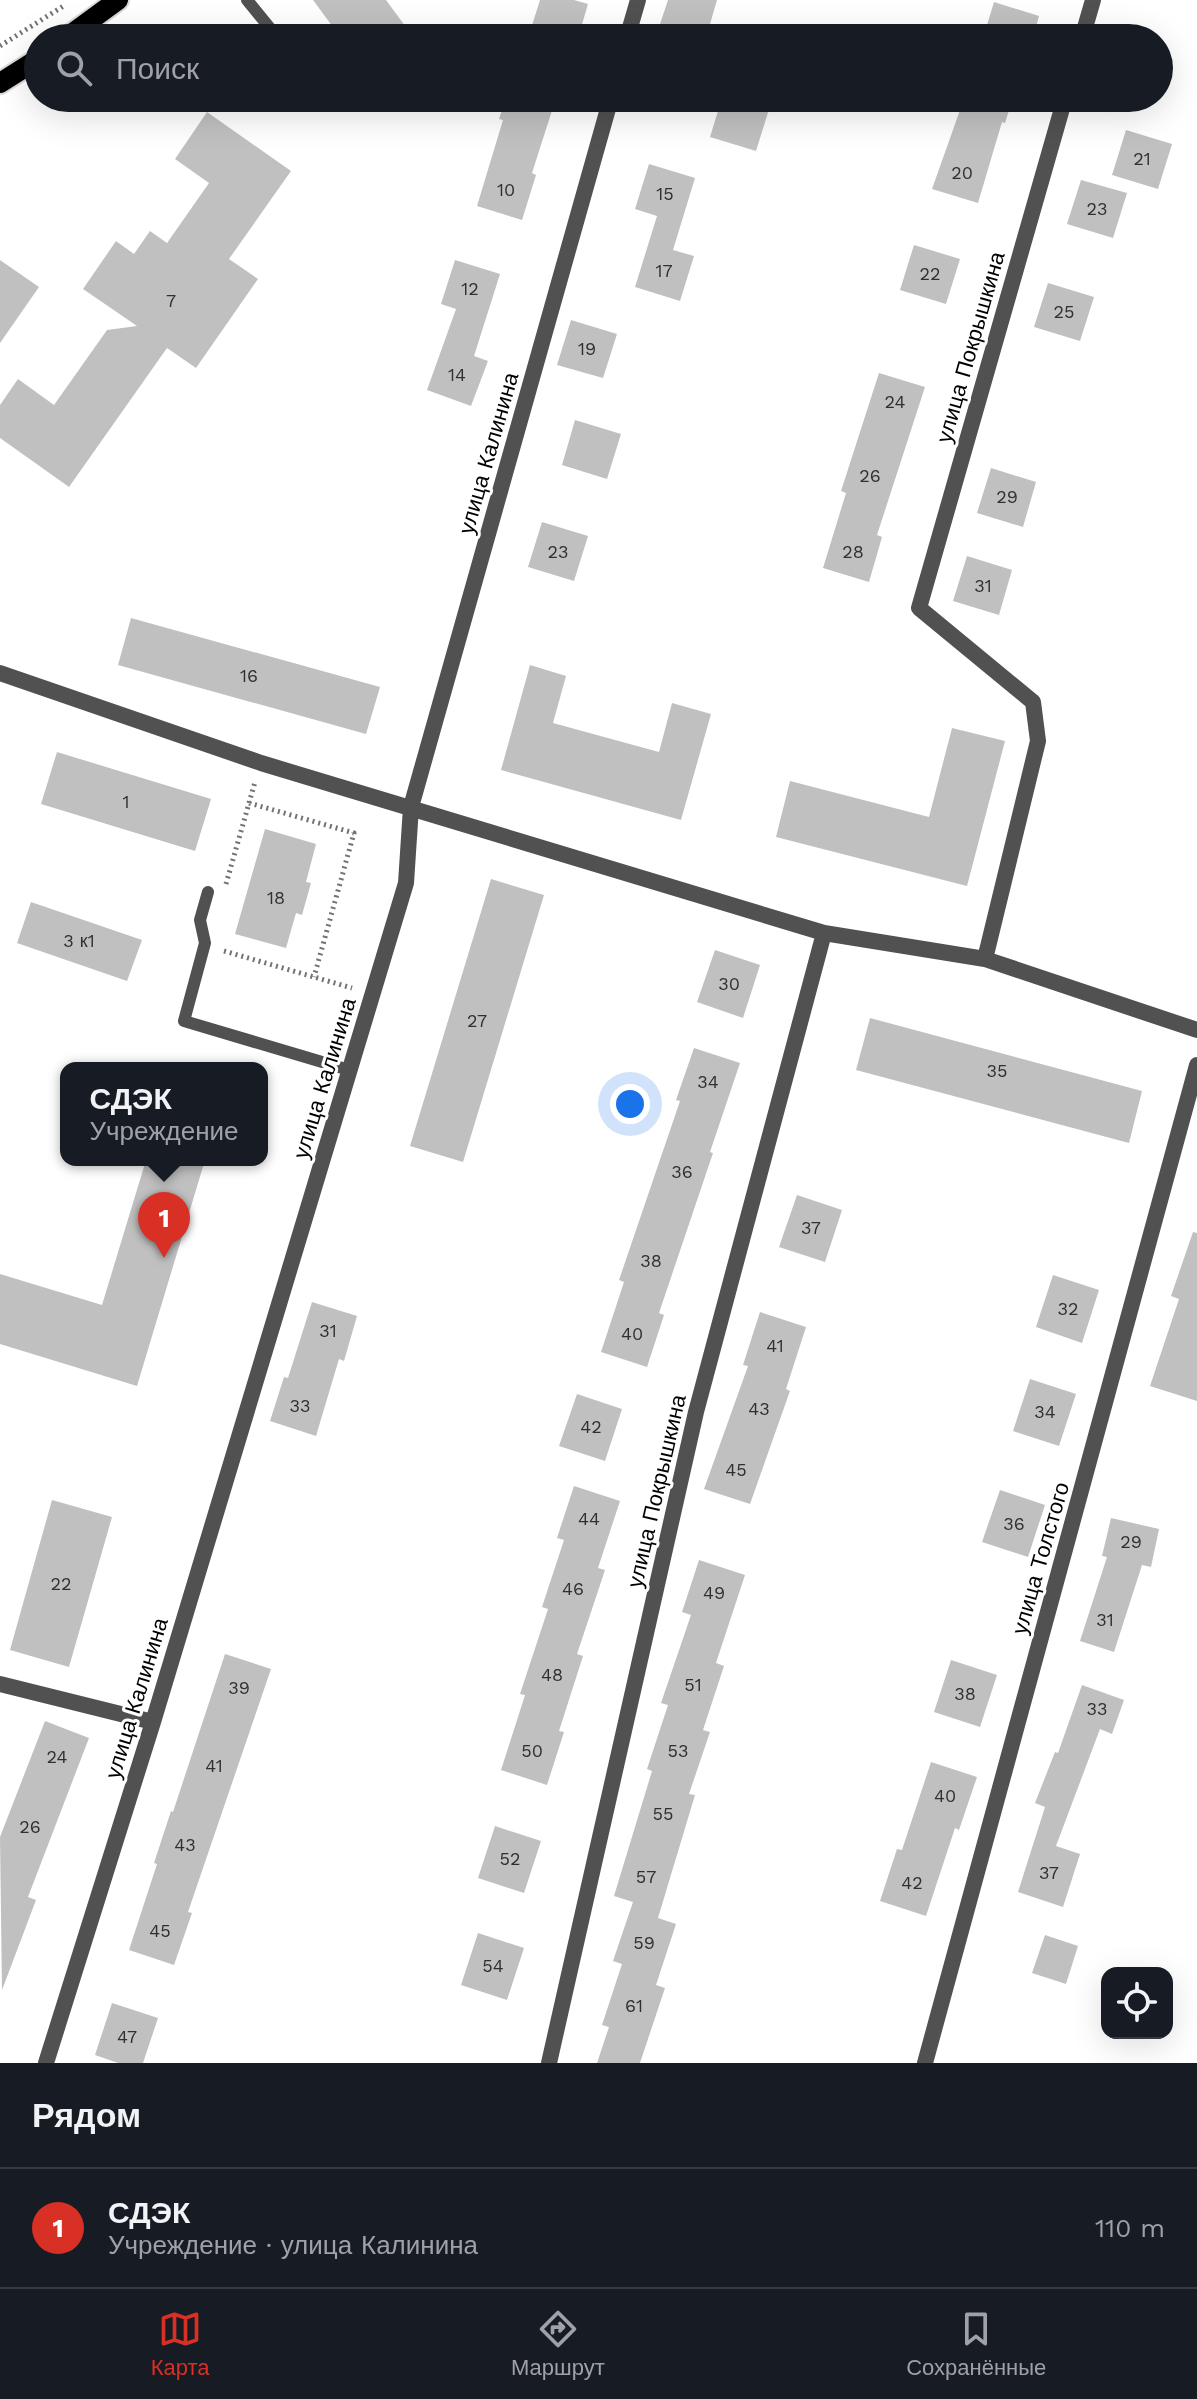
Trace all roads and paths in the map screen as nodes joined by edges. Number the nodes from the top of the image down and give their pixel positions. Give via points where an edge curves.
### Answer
1 (73, 0) edge
2 (118, 0) edge
3 (247, 0) edge
4 (638, 0) edge
5 (1093, 0) edge
6 (35, 24) edge
7 (85, 24) edge
8 (267, 24) edge
9 (631, 24) edge
10 (1086, 24) edge
11 (24, 31) edge
12 (0, 46) edge
13 (24, 68) edge
14 (0, 83) edge
15 (607, 112) edge
16 (1061, 112) edge
17 (0, 673) edge
18 (261, 763) junction
19 (249, 803) junction
20 (411, 807) junction
21 (208, 892) dead end
22 (222, 898) dead end
23 (824, 933) junction
24 (219, 941) dead end
25 (985, 959) junction
26 (314, 977) junction
27 (373, 994) junction
28 (1197, 1030) edge
29 (1197, 1065) edge
30 (349, 1070) junction
31 (1190, 1127) edge
32 (0, 1684) edge
33 (153, 1722) junction
34 (46, 2063) edge
35 (549, 2063) edge
36 (925, 2063) edge

1 - 6 path
2 - 7 main road
3 - 8 lane
4 - 9 street
5 - 10 street
11 - 12 path
13 - 14 main road
15 - 20 street, улица Калинина
16 - 25 street, улица Покрышкина via 919,608 1033,702 1038,741
17 - 18 street
18 - 19 path
18 - 20 street
19 - 22 path
19 - 26 path via 354,833
20 - 23 street
20 - 27 street, улица Калинина via 406,883
21 - 30 lane via 200,920 205,943 184,1021
23 - 25 street
23 - 35 street, улица Покрышкина via 696,1412
24 - 26 path via 223,951
25 - 28 street
26 - 27 path
27 - 30 street, улица Калинина
29 - 31 street, улица Толстого
30 - 33 street, улица Калинина
31 - 36 street, улица Толстого
32 - 33 street
33 - 34 street, улица Калинина

